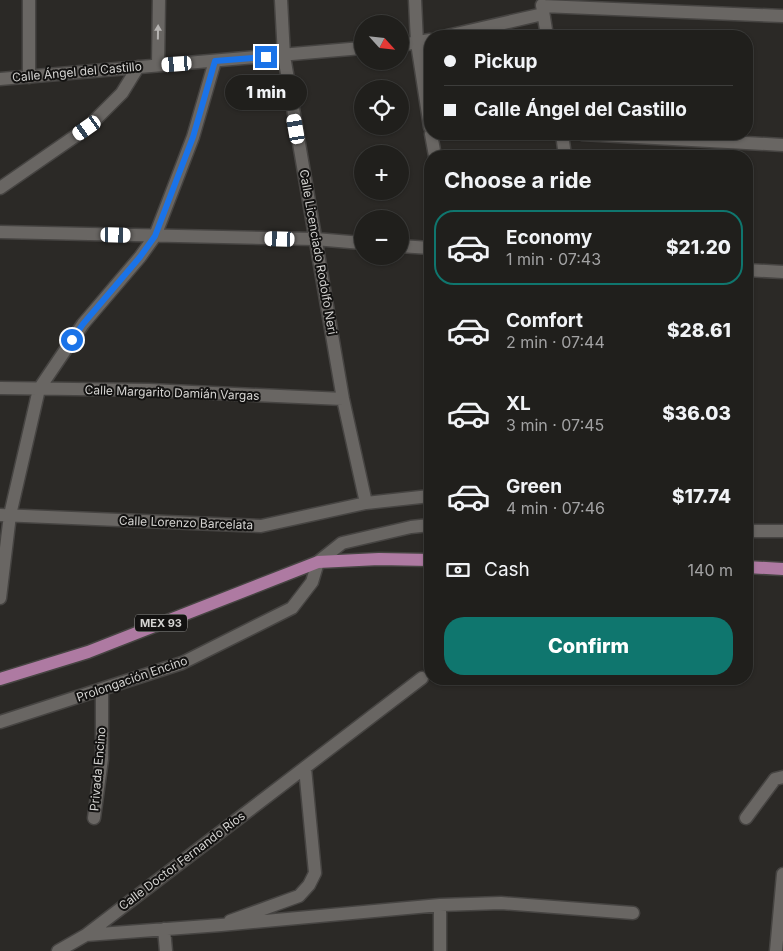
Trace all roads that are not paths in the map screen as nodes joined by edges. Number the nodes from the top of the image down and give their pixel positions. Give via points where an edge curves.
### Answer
1 (29, 0) edge
2 (159, 0) edge
3 (281, 0) edge
4 (415, 0) edge
5 (542, 6) edge
6 (783, 16) edge
7 (466, 30) edge
8 (546, 30) edge
9 (424, 41) edge
10 (417, 43) junction
11 (409, 44) edge
12 (354, 49) edge
13 (284, 56) junction
14 (215, 61) junction
15 (158, 65) junction
16 (138, 67) junction
17 (29, 77) junction
18 (0, 79) edge
19 (424, 88) edge
20 (692, 140) edge
21 (783, 145) edge
22 (0, 188) edge
23 (0, 232) edge
24 (155, 236) junction
25 (315, 240) junction
26 (354, 242) edge
27 (409, 247) edge
28 (424, 248) edge
29 (753, 270) edge
30 (783, 272) edge
31 (0, 388) edge
32 (39, 389) junction
33 (344, 399) junction
34 (424, 497) edge
35 (366, 503) junction
36 (5, 515) edge
37 (424, 526) edge
38 (753, 531) edge
39 (783, 531) edge
40 (424, 560) edge
41 (318, 562) junction
42 (753, 567) edge
43 (783, 569) edge
44 (0, 598) edge
45 (1, 677) edge
46 (422, 678) dead end
47 (102, 690) junction
48 (0, 722) edge
49 (304, 768) junction
50 (783, 777) edge
51 (94, 818) dead end
52 (746, 818) dead end
53 (783, 874) edge
54 (440, 905) junction
55 (633, 913) dead end
56 (221, 925) junction
57 (164, 929) junction
58 (86, 935) junction
59 (58, 951) edge
60 (166, 951) edge
61 (440, 951) edge
62 (776, 951) edge

1 - 17 street
15 -> 2 street
3 - 13 street, Calle Licenciado Rodolfo Neri
4 - 10 street
5 - 6 street
5 - 7 street
5 - 8 street
9 - 10 street
10 - 11 street
10 - 19 street
12 - 13 street, Calle Ángel del Castillo
13 - 14 street, Calle Ángel del Castillo
13 - 25 street, Calle Licenciado Rodolfo Neri
14 - 15 street, Calle Ángel del Castillo
14 - 24 street via 193,137
15 - 16 street, Calle Ángel del Castillo
16 - 17 street, Calle Ángel del Castillo
16 - 22 street via 122,93 87,128
17 - 18 street, Calle Ángel del Castillo
20 - 21 street
23 - 24 street
24 - 25 street
24 - 32 street via 83,324
25 - 26 street
25 - 33 street, Calle Licenciado Rodolfo Neri
27 - 28 street
29 - 30 street
31 - 32 street, Calle Margarito Damián Vargas
32 - 33 street, Calle Margarito Damián Vargas via 149,390
32 - 36 street
33 - 35 street, Calle Licenciado Rodolfo Neri
34 - 35 street, Calle Lorenzo Barcelata
35 - 36 street, Calle Lorenzo Barcelata via 261,526
36 - 44 street
37 - 41 street, MEX 93 via 342,543
38 - 39 street
40 - 41 main road, MEX 93
41 - 45 main road, MEX 93 via 88,652
41 - 47 street, Prolongación Encino via 312,582 292,608 182,663
42 - 43 main road
46 - 49 street, Calle Doctor Fernando Ríos
47 - 48 street, Prolongación Encino
47 - 51 street, Privada Encino via 102,760
49 - 56 street via 315,872 310,885 299,896
49 - 58 street, Calle Doctor Fernando Ríos
50 - 52 street via 775,779
53 - 62 street
54 - 55 street via 501,904
54 - 56 street
54 - 61 street
56 - 57 street
57 - 58 street
57 - 60 street
58 - 59 street, Calle Doctor Fernando Ríos

